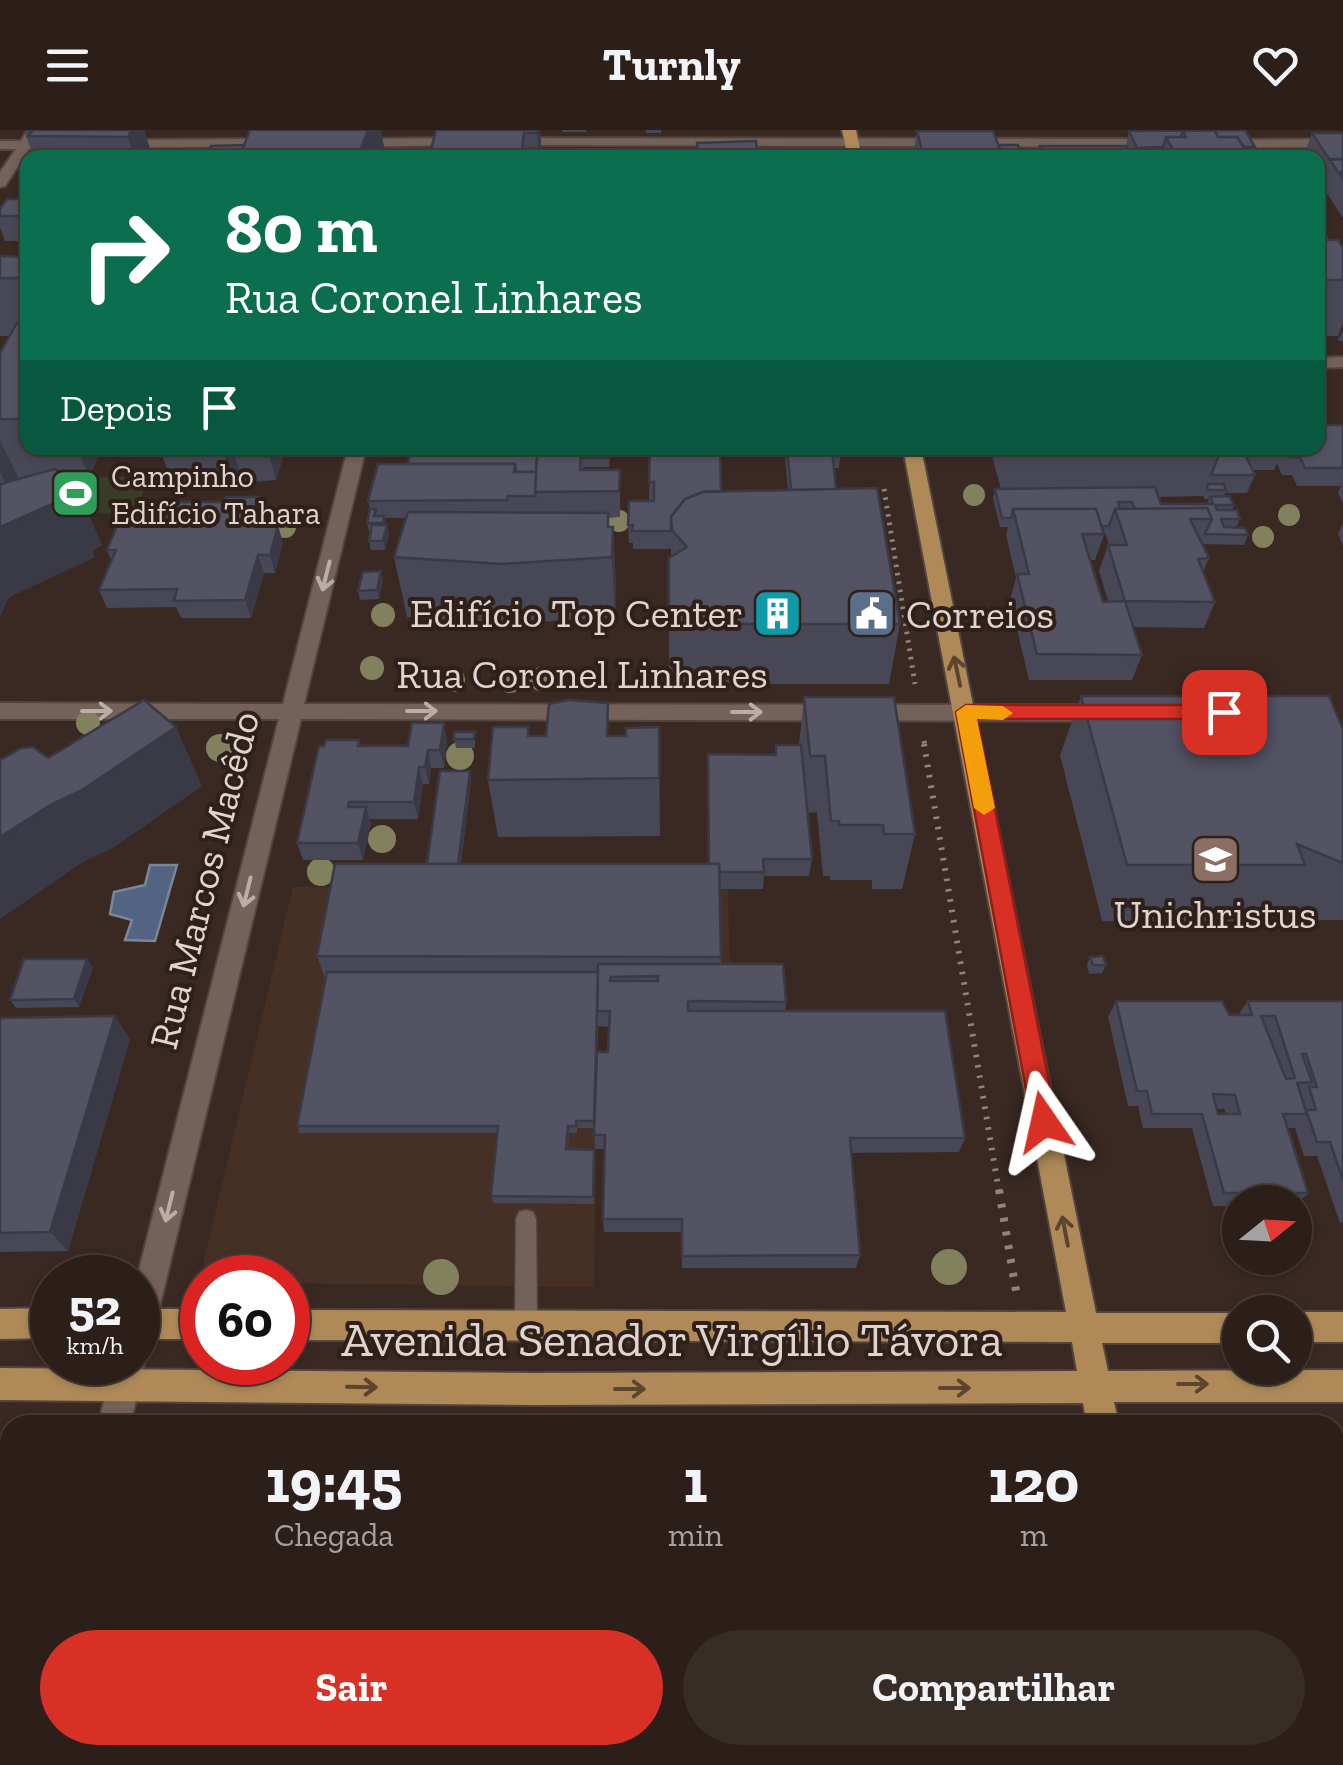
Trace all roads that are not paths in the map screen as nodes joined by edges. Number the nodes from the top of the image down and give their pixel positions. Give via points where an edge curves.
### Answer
1 (35, 130) edge
2 (474, 142) edge
3 (493, 142) edge
4 (282, 143) edge
5 (341, 143) edge
6 (431, 143) edge
7 (852, 143) edge
8 (0, 144) edge
9 (84, 144) dead end
10 (104, 144) dead end
11 (1168, 144) edge
12 (1208, 144) edge
13 (1343, 144) edge
14 (25, 145) junction
15 (22, 150) edge
16 (1259, 150) edge
17 (1279, 150) edge
18 (20, 152) edge
19 (0, 182) edge
20 (1337, 259) edge
21 (1343, 278) edge
22 (355, 455) edge
23 (913, 455) edge
24 (292, 710) junction
25 (0, 711) edge
26 (966, 712) junction
27 (1124, 712) edge
28 (526, 1219) dead end
29 (156, 1255) edge
30 (0, 1324) edge
31 (30, 1324) edge
32 (310, 1325) edge
33 (1084, 1327) junction
34 (1312, 1327) edge
35 (1343, 1327) edge
36 (526, 1328) junction
37 (1222, 1328) edge
38 (160, 1374) edge
39 (30, 1381) edge
40 (0, 1384) edge
41 (124, 1385) edge
42 (1096, 1386) junction
43 (1343, 1386) edge
44 (116, 1415) edge
45 (1101, 1415) edge

1 - 14 street
2 - 6 street
3 - 7 street
4 - 10 street
5 - 6 street
7 - 11 street
8 - 14 street
9 - 14 street
12 - 16 street
13 - 17 street
14 - 15 street
18 - 19 street
20 - 21 street
22 -> 24 street, Rua Marcos Macêdo
26 -> 23 main road
25 -> 24 street, Rua Coronel Linhares
24 -> 26 street, Rua Coronel Linhares
24 -> 29 street, Rua Marcos Macêdo
26 - 27 street, Rua Coronel Linhares
33 -> 26 main road
28 - 36 lane
30 - 31 main road
32 - 36 main road, Avenida Senador Virgílio Távora
33 - 36 main road, Avenida Senador Virgílio Távora
33 - 37 main road, Avenida Senador Virgílio Távora
33 - 42 main road
34 - 35 main road
38 -> 42 main road, Avenida Senador Virgílio Távora via 532,1390
39 - 40 main road, Avenida Senador Virgílio Távora
41 - 44 street
42 -> 43 main road, Avenida Senador Virgílio Távora
42 - 45 main road

